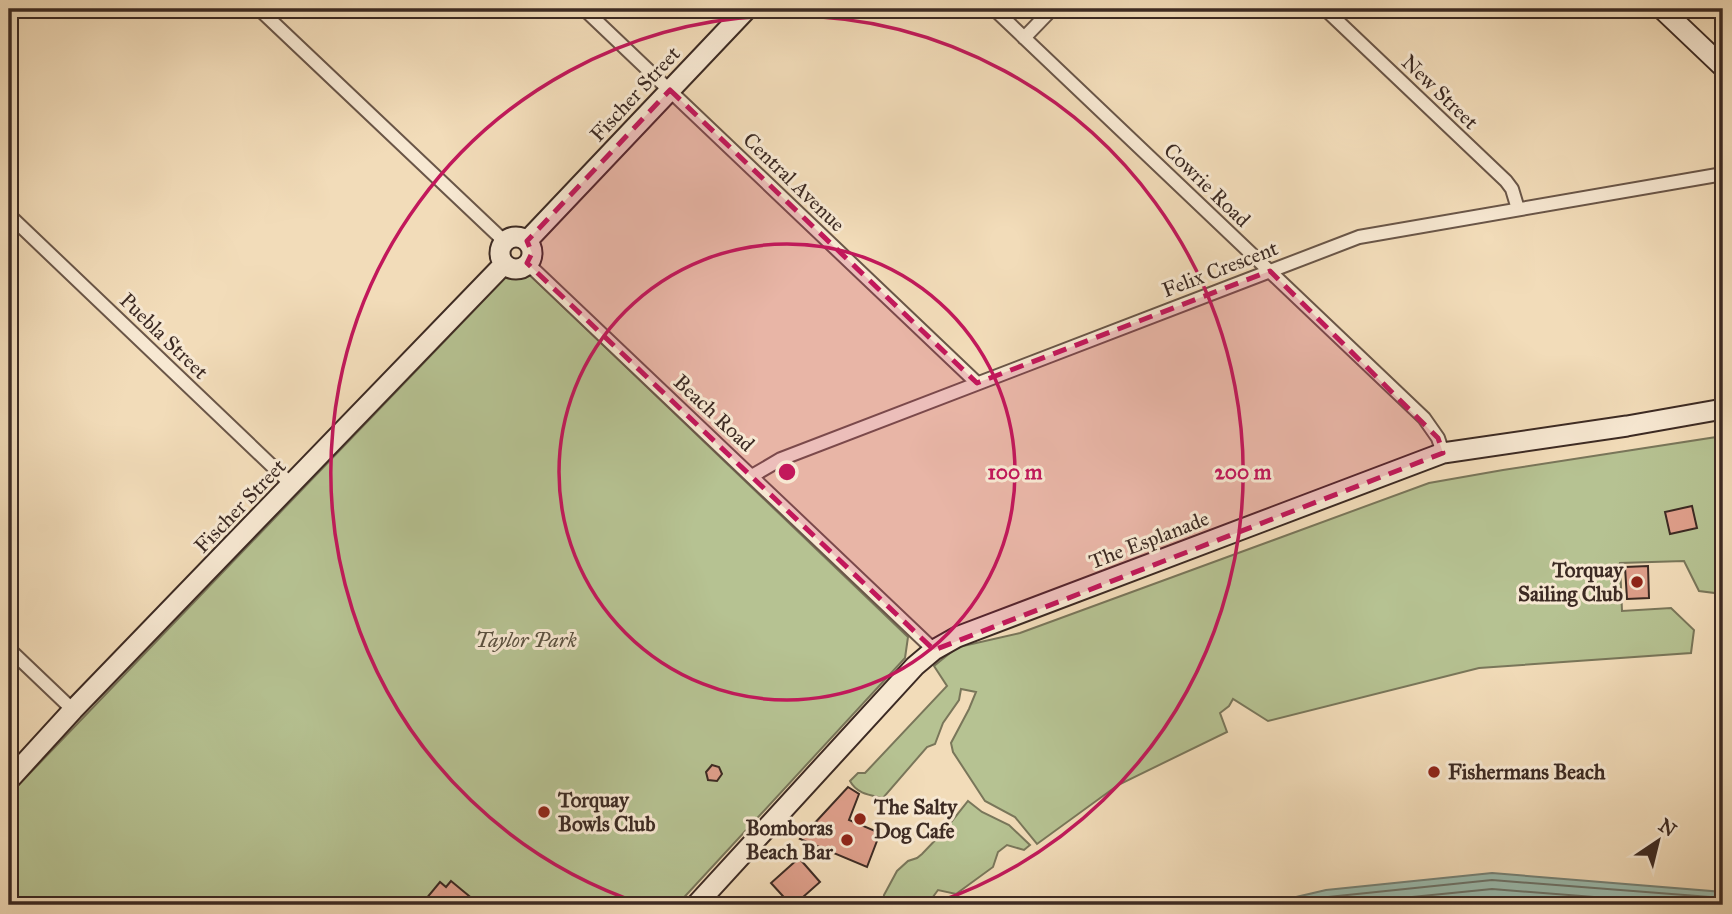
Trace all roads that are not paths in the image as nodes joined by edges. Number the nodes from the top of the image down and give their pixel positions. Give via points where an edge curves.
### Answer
1 (259, 9) edge
2 (584, 9) edge
3 (747, 9) edge
4 (994, 9) edge
5 (1052, 9) edge
6 (1325, 9) edge
7 (1662, 9) edge
8 (1024, 38) junction
9 (1723, 67) edge
10 (670, 90) junction
11 (1723, 174) edge
12 (1518, 209) junction
13 (9, 215) edge
14 (504, 241) junction
15 (527, 241) junction
16 (504, 264) junction
17 (527, 264) junction
18 (1270, 271) junction
19 (977, 383) junction
20 (1723, 409) edge
21 (1443, 453) junction
22 (752, 476) junction
23 (292, 485) junction
24 (9, 649) edge
25 (934, 650) junction
26 (73, 710) junction
27 (9, 780) edge
28 (696, 905) edge

1 - 14 street
2 - 10 street, Central Avenue
3 - 10 street, Fischer Street
4 - 8 street, Cowrie Road
5 - 8 street
6 - 12 street, New Street via 1506,181
7 - 9 street
8 - 18 street, Cowrie Road
10 - 15 street, Fischer Street
10 - 19 street, Central Avenue
11 - 12 street, Felix Crescent
12 - 18 street, Felix Crescent via 1359,237
13 - 23 street, Puebla Street
14 - 15 street via 515,236
14 - 16 street via 499,253
15 - 17 street via 532,253
16 - 17 street via 516,269
16 - 23 street, Fischer Street
17 - 22 street, Beach Road
18 - 19 street, Felix Crescent
18 - 21 street, Cowrie Road via 1432,426
19 - 22 street, Felix Crescent via 781,459
20 - 21 street, The Esplanade
21 - 25 street, The Esplanade via 968,632
22 - 25 street, Beach Road
23 - 26 street, Fischer Street
24 - 26 street
25 - 28 street, The Esplanade
26 - 27 street, Fischer Street

